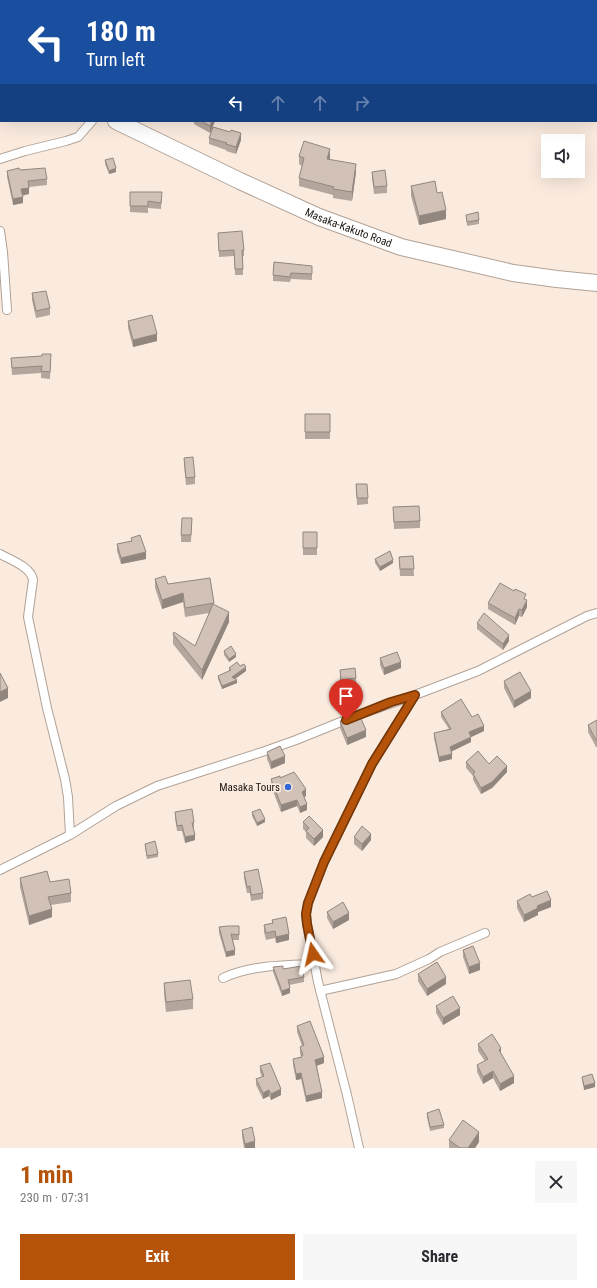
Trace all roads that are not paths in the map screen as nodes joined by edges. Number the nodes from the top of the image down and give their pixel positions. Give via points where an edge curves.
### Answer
1 (91, 122) edge
2 (118, 122) edge
3 (0, 159) edge
4 (0, 231) edge
5 (597, 282) edge
6 (6, 310) dead end
7 (0, 554) edge
8 (597, 613) edge
9 (415, 695) junction
10 (70, 835) junction
11 (0, 870) edge
12 (485, 933) dead end
13 (314, 964) junction
14 (222, 978) dead end
15 (320, 990) junction
16 (359, 1148) edge

1 - 3 street via 78,137
2 - 5 highway, Masaka-Kakuto Road via 240,182 319,217 401,247 514,273
4 - 6 street
7 - 10 street via 32,575 28,617 68,797
8 - 9 street via 478,671
9 - 10 street via 266,752 157,786 116,806
9 - 13 street via 372,764 324,862 308,903 306,914
10 - 11 street
12 - 15 street via 396,974
13 - 14 street via 252,969
13 - 15 street
15 - 16 street

